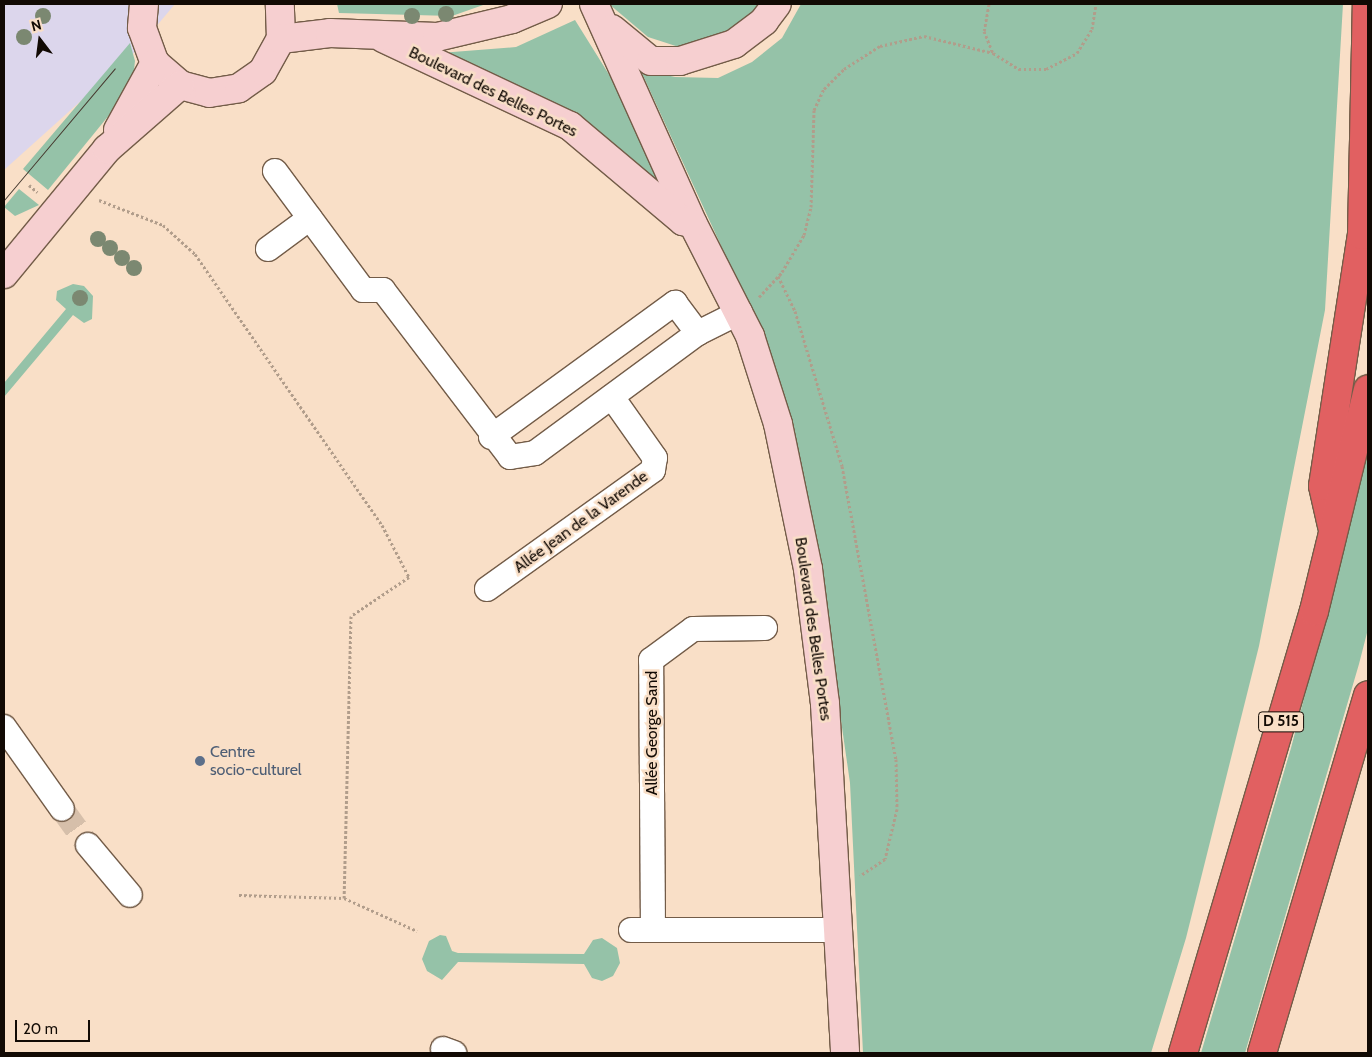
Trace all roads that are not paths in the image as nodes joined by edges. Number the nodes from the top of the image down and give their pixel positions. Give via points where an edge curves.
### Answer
1 (144, 4) edge
2 (280, 4) edge
3 (548, 4) edge
4 (777, 4) edge
5 (1367, 4) edge
6 (597, 10) edge
7 (383, 38) junction
8 (281, 39) junction
9 (155, 63) junction
10 (180, 85) junction
11 (107, 149) junction
12 (275, 171) dead end
13 (310, 218) junction
14 (693, 224) junction
15 (268, 249) dead end
16 (4, 274) edge
17 (746, 307) junction
18 (698, 333) junction
19 (1368, 389) edge
20 (612, 397) junction
21 (491, 437) junction
22 (1334, 532) junction
23 (487, 590) dead end
24 (765, 628) dead end
25 (1368, 695) edge
26 (4, 728) edge
27 (62, 809) tunnel mouth
28 (88, 845) tunnel mouth
29 (130, 895) dead end
30 (838, 930) junction
31 (845, 1053) edge
32 (1183, 1053) edge
33 (1262, 1053) edge

1 - 9 street via 142,28
2 - 8 street
3 - 7 street via 512,19 437,37
4 - 6 street via 764,21 734,44 696,58 659,63 641,56
5 - 22 highway via 1362,235 1323,486
6 - 14 street, Boulevard des Belles Portes
7 - 8 street via 330,33
7 - 14 street, Boulevard des Belles Portes via 570,126 683,221
8 - 10 street via 264,71 239,88 209,93
9 - 10 street
9 - 11 street
10 - 11 street
11 - 16 street
12 - 13 street
13 - 15 street
13 - 21 street via 363,290 384,290
14 - 17 street, Boulevard des Belles Portes
17 - 18 street
17 - 30 street, Boulevard des Belles Portes via 768,389 808,569 825,704
18 - 20 street
18 - 21 street via 675,303
19 - 22 highway, D 515
20 - 21 street via 526,458 510,457
20 - 23 street, Allée Jean de la Varende via 655,458 653,470
22 - 32 highway, D 515
24 - 30 street, Allée George Sand via 693,629 652,660 642,930
25 - 33 highway
26 - 27 street
28 - 29 street
30 - 31 street, Boulevard des Belles Portes

